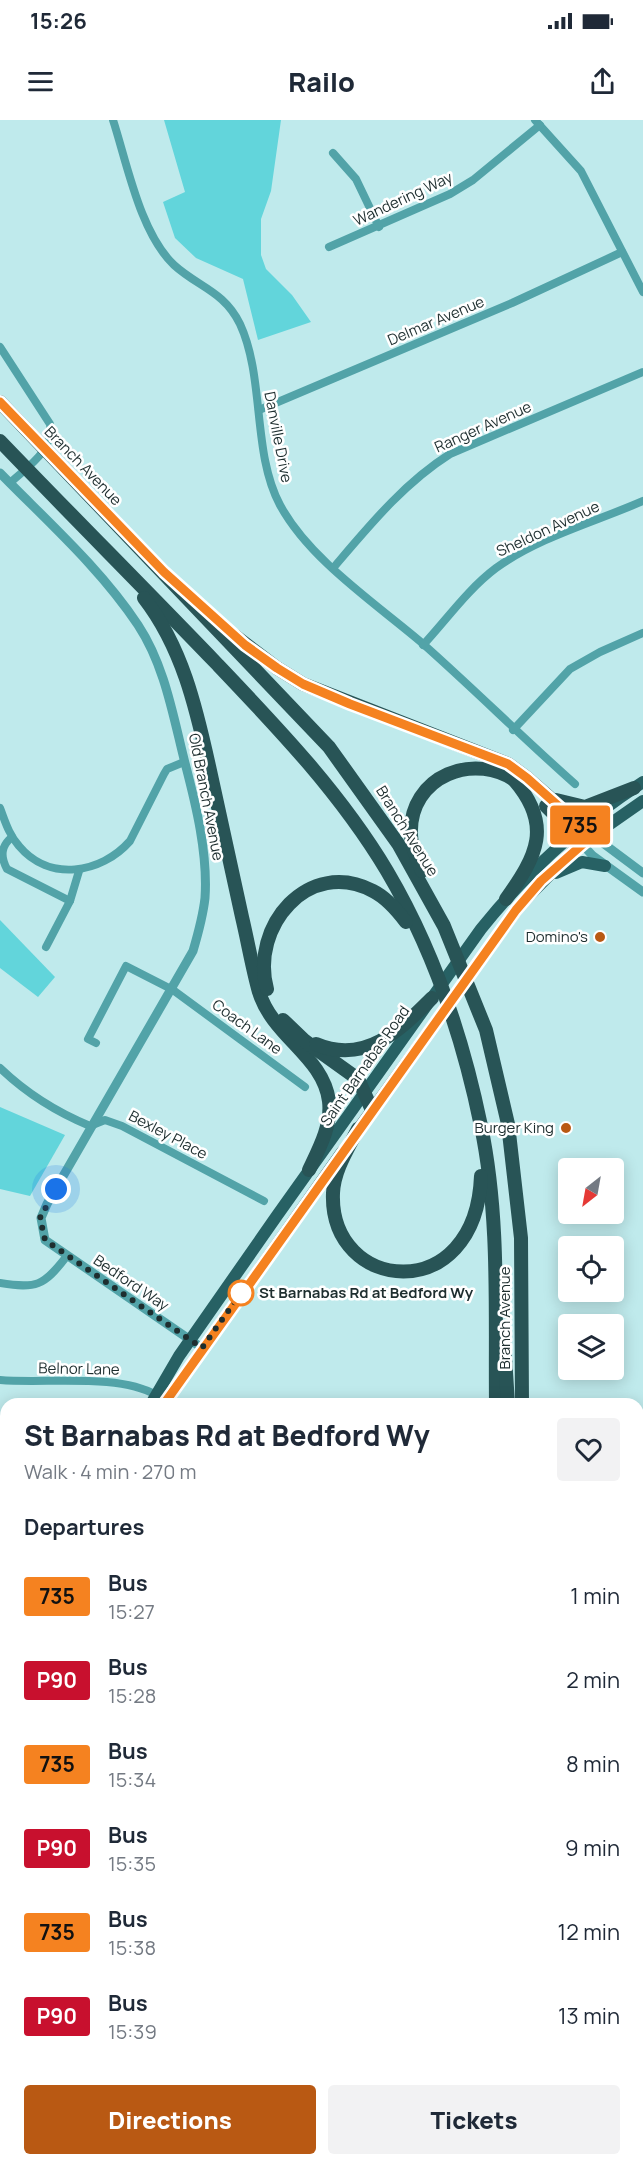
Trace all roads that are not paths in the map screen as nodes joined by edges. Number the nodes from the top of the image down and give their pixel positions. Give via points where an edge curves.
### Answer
1 (113, 120) edge
2 (538, 122) edge
3 (333, 153) dead end
4 (379, 227) junction
5 (329, 247) dead end
6 (622, 252) junction
7 (643, 292) edge
8 (0, 347) edge
9 (643, 372) edge
10 (0, 402) edge
11 (259, 410) junction
12 (0, 441) edge
13 (45, 450) junction
14 (26, 467) junction
15 (0, 473) edge
16 (10, 483) junction
17 (643, 501) edge
18 (108, 555) junction
19 (334, 567) junction
20 (164, 572) junction
21 (643, 633) edge
22 (423, 645) junction
23 (513, 730) junction
24 (184, 762) junction
25 (510, 776) junction
26 (575, 784) dead end
27 (638, 785) edge
28 (549, 796) junction
29 (643, 801) edge
30 (0, 808) edge
31 (582, 835) junction
32 (12, 837) junction
33 (605, 866) junction
34 (79, 871) junction
35 (643, 873) edge
36 (541, 881) junction
37 (643, 892) edge
38 (506, 899) junction
39 (70, 901) junction
40 (444, 926) junction
41 (46, 947) dead end
42 (426, 951) junction
43 (173, 990) junction
44 (432, 998) junction
45 (298, 1035) junction
46 (96, 1043) dead end
47 (0, 1068) edge
48 (305, 1086) dead end
49 (365, 1090) junction
50 (473, 1094) junction
51 (372, 1110) junction
52 (90, 1126) junction
53 (358, 1129) junction
54 (309, 1170) junction
55 (264, 1201) dead end
56 (45, 1240) joint
57 (66, 1257) junction
58 (495, 1280) junction
59 (0, 1283) edge
60 (190, 1340) junction
61 (202, 1348) junction
62 (0, 1380) edge
63 (154, 1398) edge
64 (159, 1398) edge
65 (160, 1398) edge
66 (496, 1398) edge
67 (508, 1398) edge
68 (524, 1398) edge

1 - 11 street, Danville Drive via 156,242 173,264 216,292 240,324
2 - 4 street, Wandering Way via 473,180
2 - 6 street via 580,171
3 - 4 street via 356,179
4 - 5 street, Wandering Way
6 - 7 street
6 - 11 street, Delmar Avenue
8 - 13 street via 50,424 50,440
9 - 19 street, Ranger Avenue via 450,454 408,484
10 - 13 highway, Branch Avenue
11 - 19 street, Danville Drive via 269,480 280,505
12 - 14 highway, Branch Avenue
13 - 14 street
13 - 20 highway, Branch Avenue
14 - 16 street
14 - 18 highway, Branch Avenue
15 - 16 street, Old Branch Avenue
16 - 24 street, Old Branch Avenue via 104,579 139,627 158,665 172,707
17 - 22 street, Sheldon Avenue via 555,537 499,566 479,582
18 - 42 highway, Branch Avenue via 302,755 387,872
18 - 54 highway via 150,607 185,672 259,991 276,1026 315,1066 326,1089 329,1102 325,1134
19 - 22 street, Danville Drive
20 - 28 highway via 245,645 303,684 508,764
20 - 40 highway, Branch Avenue via 329,747 399,845
21 - 23 street via 570,669
22 - 23 street, Danville Drive
23 - 26 street, Danville Drive
24 - 34 street via 167,769 123,850
24 - 43 street, Old Branch Avenue via 205,869 205,898 193,951
25 - 31 highway
25 - 38 highway via 535,813 538,839 530,861
25 - 40 highway via 474,766 457,770 440,778 418,804 411,835
27 - 28 highway via 585,807
27 - 31 main road, Saint Barnabas Road
28 - 31 highway
29 - 31 main road, Saint Barnabas Road
30 - 32 street
31 - 33 street
31 - 35 street
31 - 36 main road, Saint Barnabas Road
31 - 38 main road, Saint Barnabas Road
32 - 34 street via 39,862
32 - 39 street via 2,853 7,869
33 - 36 main road via 572,864
33 - 37 street
34 - 39 street
36 - 51 main road, Saint Barnabas Road
38 - 44 main road, Saint Barnabas Road
39 - 41 street
40 - 68 highway, Branch Avenue via 471,987 495,1062 515,1170 521,1238
42 - 45 highway via 398,912 373,891 335,883 299,894 276,921 264,958 264,977 277,1012
42 - 50 highway, Branch Avenue via 452,1014
43 - 46 street, Coach Lane via 126,966 88,1039
43 - 48 street, Coach Lane
43 - 52 street, Old Branch Avenue
44 - 45 highway via 393,1035 365,1048 326,1048
44 - 49 main road, Saint Barnabas Road
45 - 49 highway via 358,1079
47 - 52 street via 40,1101
49 - 51 highway
49 - 54 main road, Saint Barnabas Road
50 - 53 highway via 481,1176 473,1220 455,1251 424,1269 385,1269 360,1256 343,1236 336,1219 333,1192 337,1172
50 - 58 highway, Branch Avenue via 487,1160
51 - 53 main road, Saint Barnabas Road
52 - 55 street, Bexley Place via 105,1120 116,1123
52 - 56 street, Old Branch Avenue via 40,1218
53 - 61 main road, Saint Barnabas Road
54 - 60 main road, Saint Barnabas Road
56 - 57 street, Bedford Way
57 - 59 street via 43,1283 28,1287
57 - 60 street, Bedford Way
58 - 66 highway, Branch Avenue
58 - 67 highway
60 - 61 street, Bedford Way
60 - 64 main road, Saint Barnabas Road
61 - 65 main road, Saint Barnabas Road
62 - 63 street, Belnor Lane via 116,1383 141,1387

